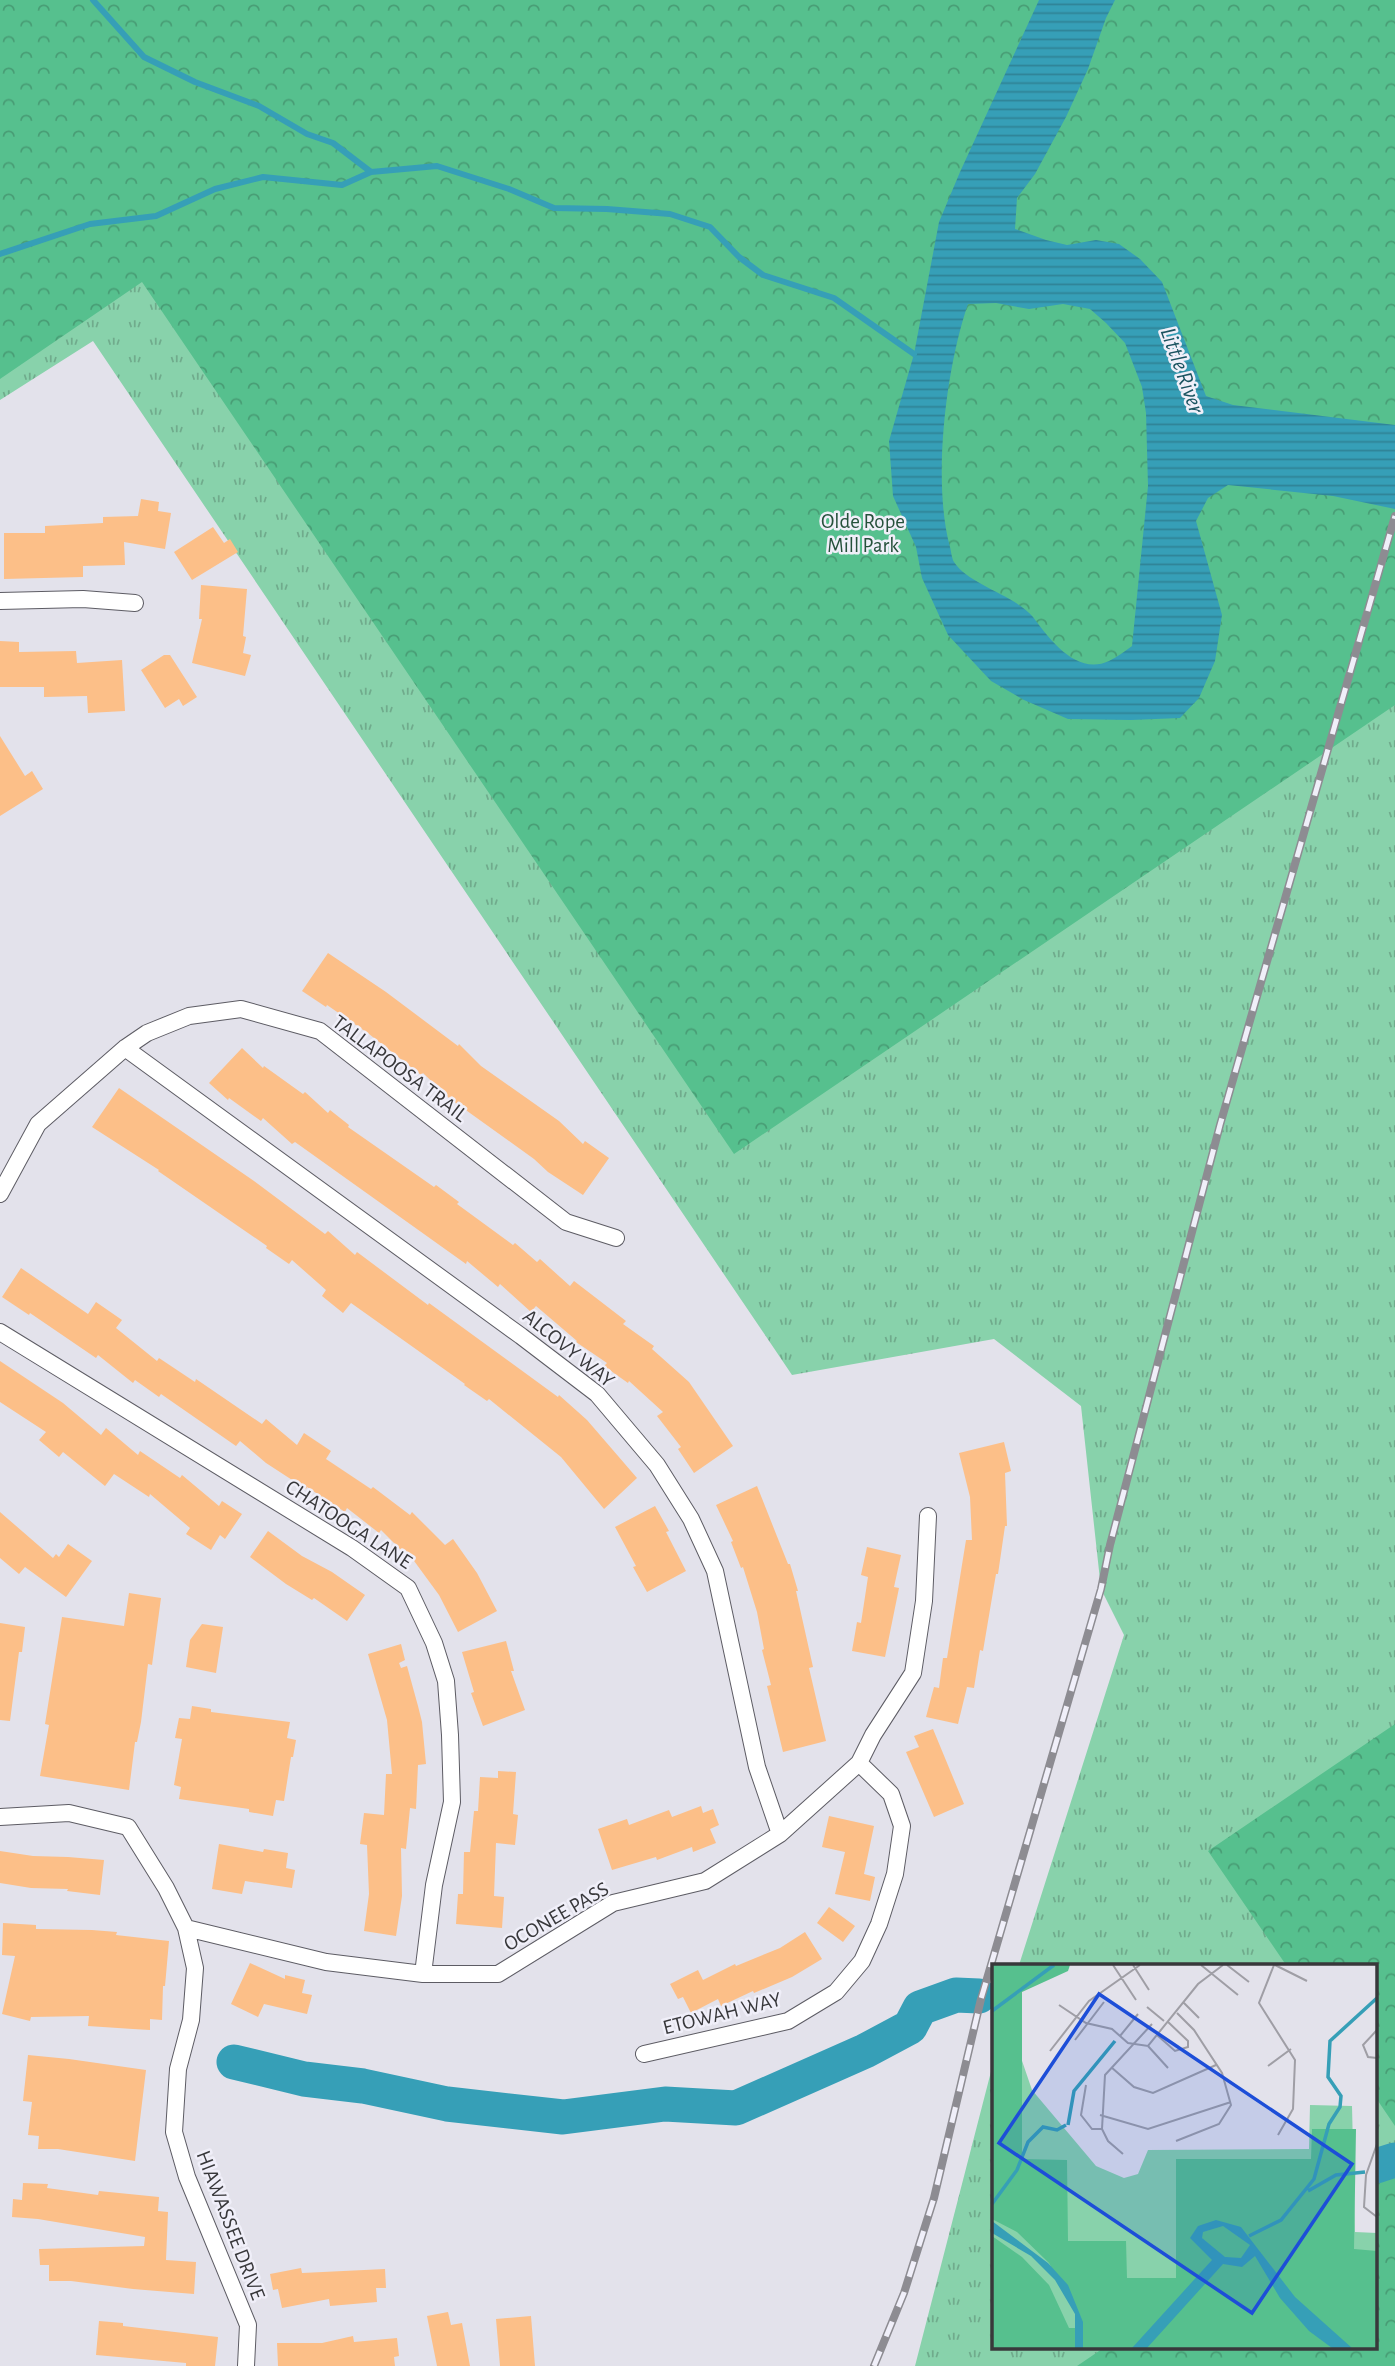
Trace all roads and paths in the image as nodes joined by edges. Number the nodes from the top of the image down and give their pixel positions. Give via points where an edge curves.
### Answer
1 (0, 601) edge
2 (135, 603) dead end
3 (125, 1048) junction
4 (0, 1194) edge
5 (616, 1238) dead end
6 (0, 1332) edge
7 (928, 1516) dead end
8 (859, 1763) junction
9 (0, 1817) edge
10 (780, 1834) junction
11 (186, 1928) junction
12 (423, 1974) junction
13 (644, 2054) dead end
14 (246, 2366) edge

1 - 2 street
3 - 4 street, TALLAPOOSA TRAIL via 38,1124
3 - 5 street, TALLAPOOSA TRAIL via 188,1016 241,1009 320,1031 566,1222
3 - 10 street, ALCOVY WAY via 597,1394 648,1455 691,1519 715,1571 757,1767
6 - 12 street, CHATOOGA LANE via 352,1548 408,1588 446,1681 451,1748 452,1801 434,1885
7 - 8 street, OCONEE PASS via 924,1601 913,1673
8 - 10 street, OCONEE PASS
8 - 13 street, ETOWAH WAY via 891,1794 902,1826 895,1874 862,1961 836,1992 788,2021
9 - 11 street, HIAWASSEE DRIVE via 69,1813 128,1827
10 - 12 street, OCONEE PASS via 705,1881 613,1903 498,1974
11 - 12 street, OCONEE PASS via 326,1962
11 - 14 street, HIAWASSEE DRIVE via 195,1968 191,2020 178,2069 174,2132 187,2177 248,2325

